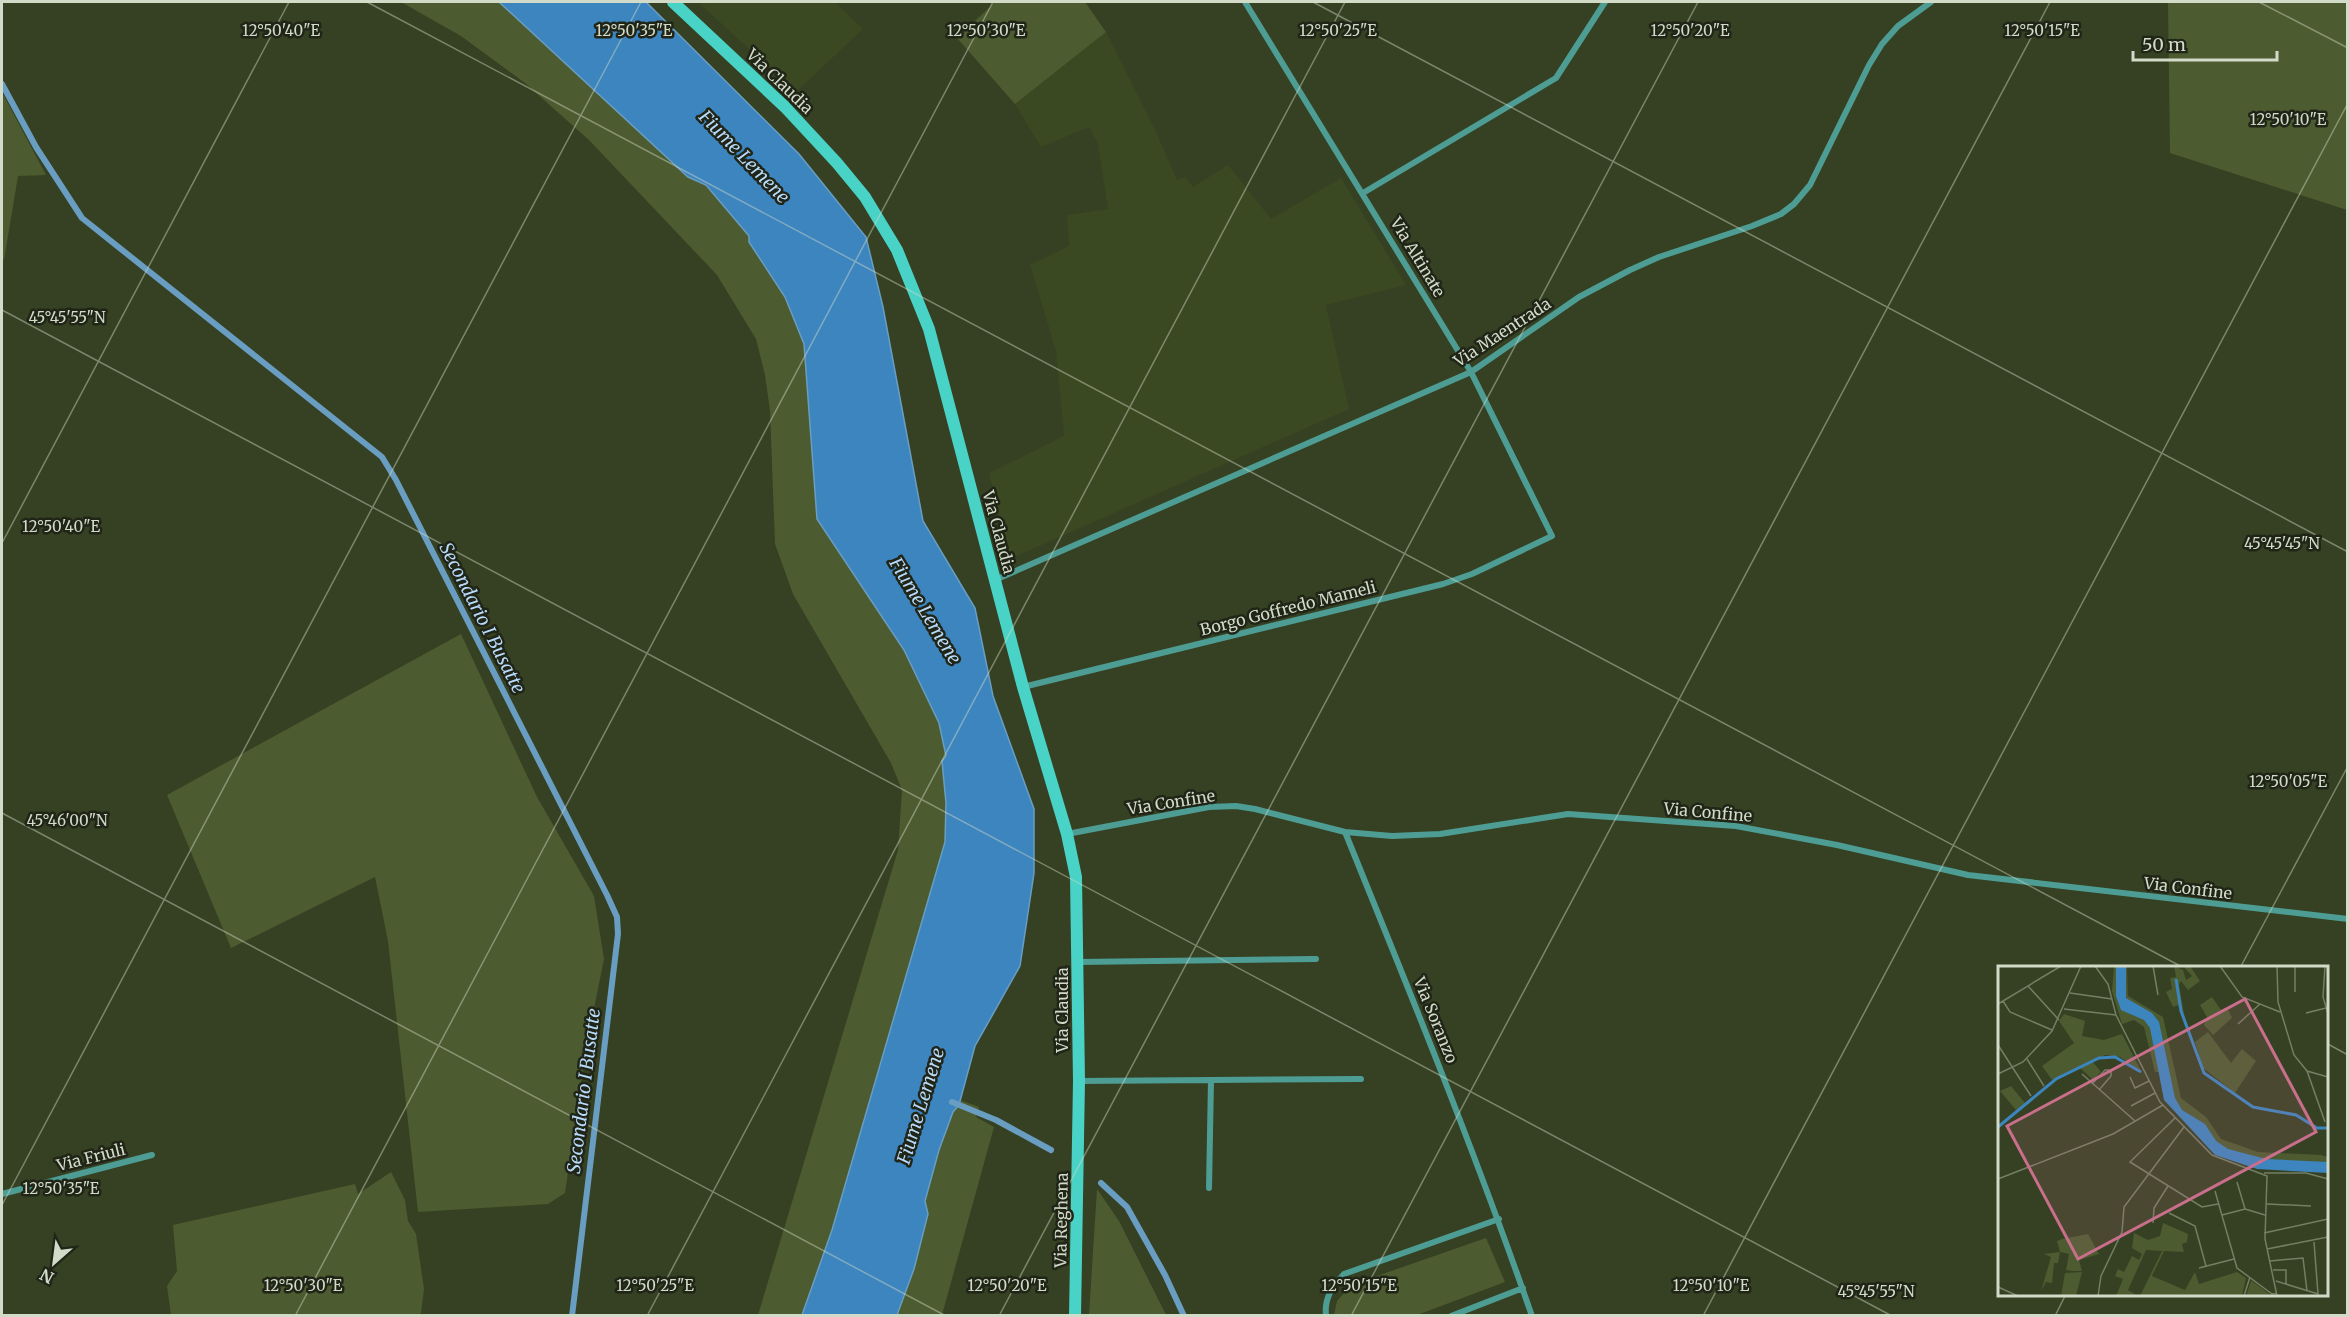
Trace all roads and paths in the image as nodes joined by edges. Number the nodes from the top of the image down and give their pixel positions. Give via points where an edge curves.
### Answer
1 (673, 2) edge
2 (1245, 2) edge
3 (1605, 2) edge
4 (1931, 2) edge
5 (1363, 193) junction
6 (1471, 372) junction
7 (1552, 536) joint
8 (994, 580) junction
9 (1023, 687) junction
10 (1345, 832) junction
11 (1067, 834) junction
12 (2348, 919) edge
13 (1316, 959) dead end
14 (1078, 962) junction
15 (1361, 1079) dead end
16 (1211, 1080) junction
17 (1079, 1081) junction
18 (152, 1155) dead end
19 (1078, 1160) joint
20 (1209, 1188) dead end
21 (2, 1194) edge
22 (1499, 1219) junction
23 (1523, 1288) junction
24 (1075, 1316) edge
25 (1326, 1316) edge
26 (1451, 1316) edge
27 (1532, 1316) edge

1 - 8 street, Via Claudia via 800,123 881,220 929,329
2 - 5 street, Via Altinate
3 - 5 street via 1557,78
4 - 6 street, Via Maentrada via 1898,26 1882,44 1810,185 1794,204 1752,226 1630,270 1579,297
5 - 6 street, Via Altinate
6 - 7 street, Via Altinate
6 - 8 street, Via Maentrada
7 - 9 street, Borgo Goffredo Mameli via 1443,584
8 - 9 street, Via Claudia
9 - 11 street, Via Claudia
10 - 11 street, Via Confine via 1236,806 1209,807
10 - 12 street, Via Confine via 1392,836 1440,834 1568,814 1736,826 1968,875
10 - 22 street, Via Soranzo
11 - 14 street, Via Claudia via 1076,877
13 - 14 street
14 - 17 street, Via Claudia
15 - 16 street
16 - 17 street
16 - 20 street
17 - 19 street, Via Claudia
18 - 21 street, Via Friuli
19 - 24 street, Via Reghena
22 - 23 street, Via Soranzo
22 - 25 street via 1344,1274 1332,1286 1325,1304
23 - 26 street
23 - 27 street, Via Soranzo

